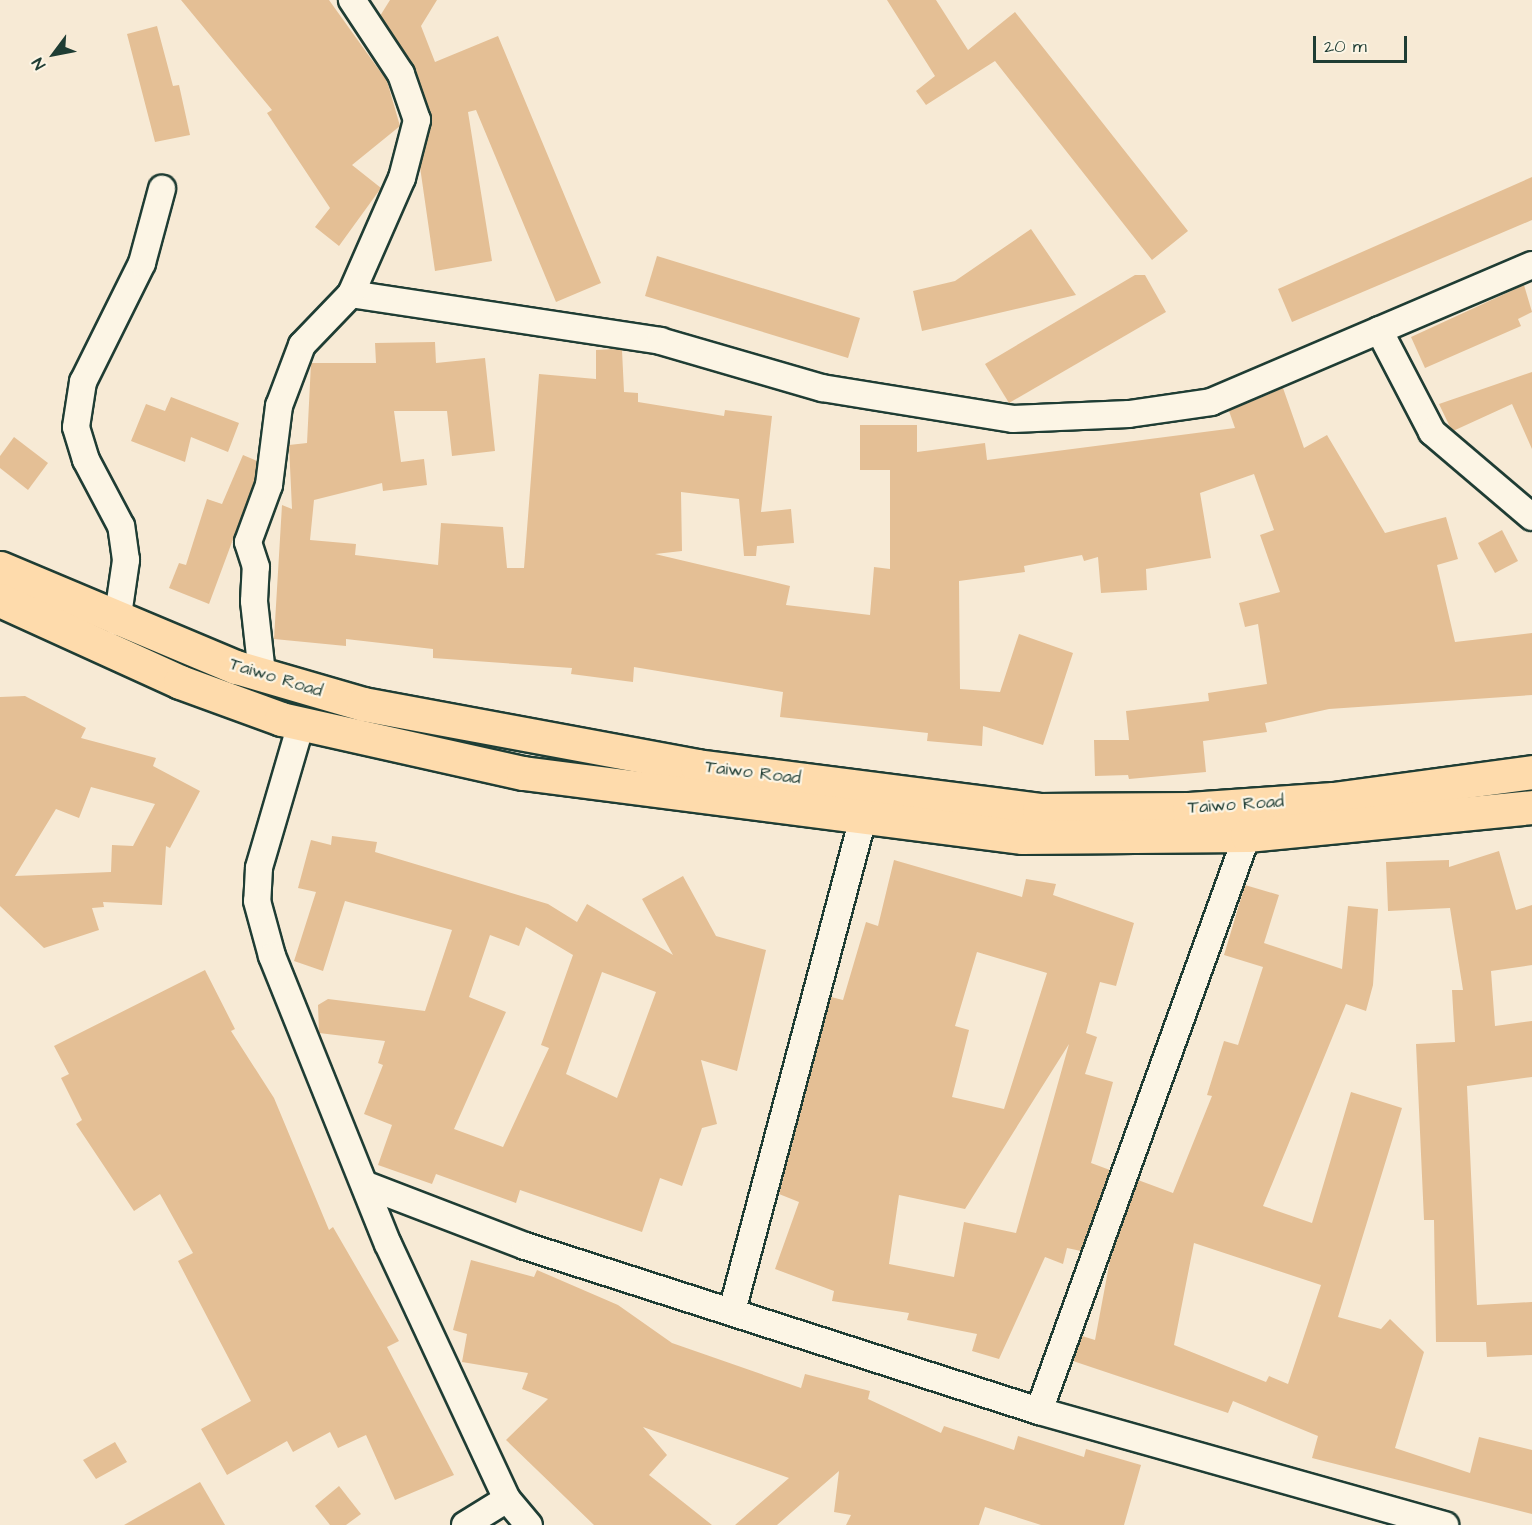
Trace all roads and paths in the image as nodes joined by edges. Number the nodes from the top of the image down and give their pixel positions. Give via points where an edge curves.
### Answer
1 (352, 0) edge
2 (162, 189) dead end
3 (1532, 265) edge
4 (351, 294) junction
5 (1379, 330) junction
6 (1532, 517) edge
7 (0, 568) edge
8 (0, 600) edge
9 (117, 622) junction
10 (262, 674) junction
11 (302, 724) junction
12 (1532, 771) edge
13 (1532, 807) edge
14 (863, 818) junction
15 (1247, 835) junction
16 (366, 1185) junction
17 (732, 1311) junction
18 (1039, 1412) junction
19 (507, 1498) junction
20 (465, 1525) edge
21 (529, 1525) edge
22 (1445, 1525) edge

1 - 4 street via 401,74 417,120 402,178
2 - 9 street via 142,263 83,382 76,427 86,460 121,525 126,560
3 - 5 street
4 - 5 street via 660,341 822,388 1013,419 1129,414 1211,402
4 - 10 street via 302,345 279,406 269,485 248,542 256,567
5 - 6 street via 1432,432
7 - 9 main road, Taiwo Road
8 - 11 main road, Taiwo Road via 180,682
9 - 10 main road, Taiwo Road
10 - 12 main road, Taiwo Road via 363,704 698,766 1039,810 1189,809 1333,799
11 - 14 main road, Taiwo Road via 523,773
11 - 16 street via 259,868 257,901 272,956
13 - 15 main road, Taiwo Road
14 - 15 main road, Taiwo Road via 1022,837
14 - 17 street
15 - 18 street
16 - 17 street via 525,1246
16 - 19 street
17 - 18 street
18 - 22 street
19 - 20 street
19 - 21 street

